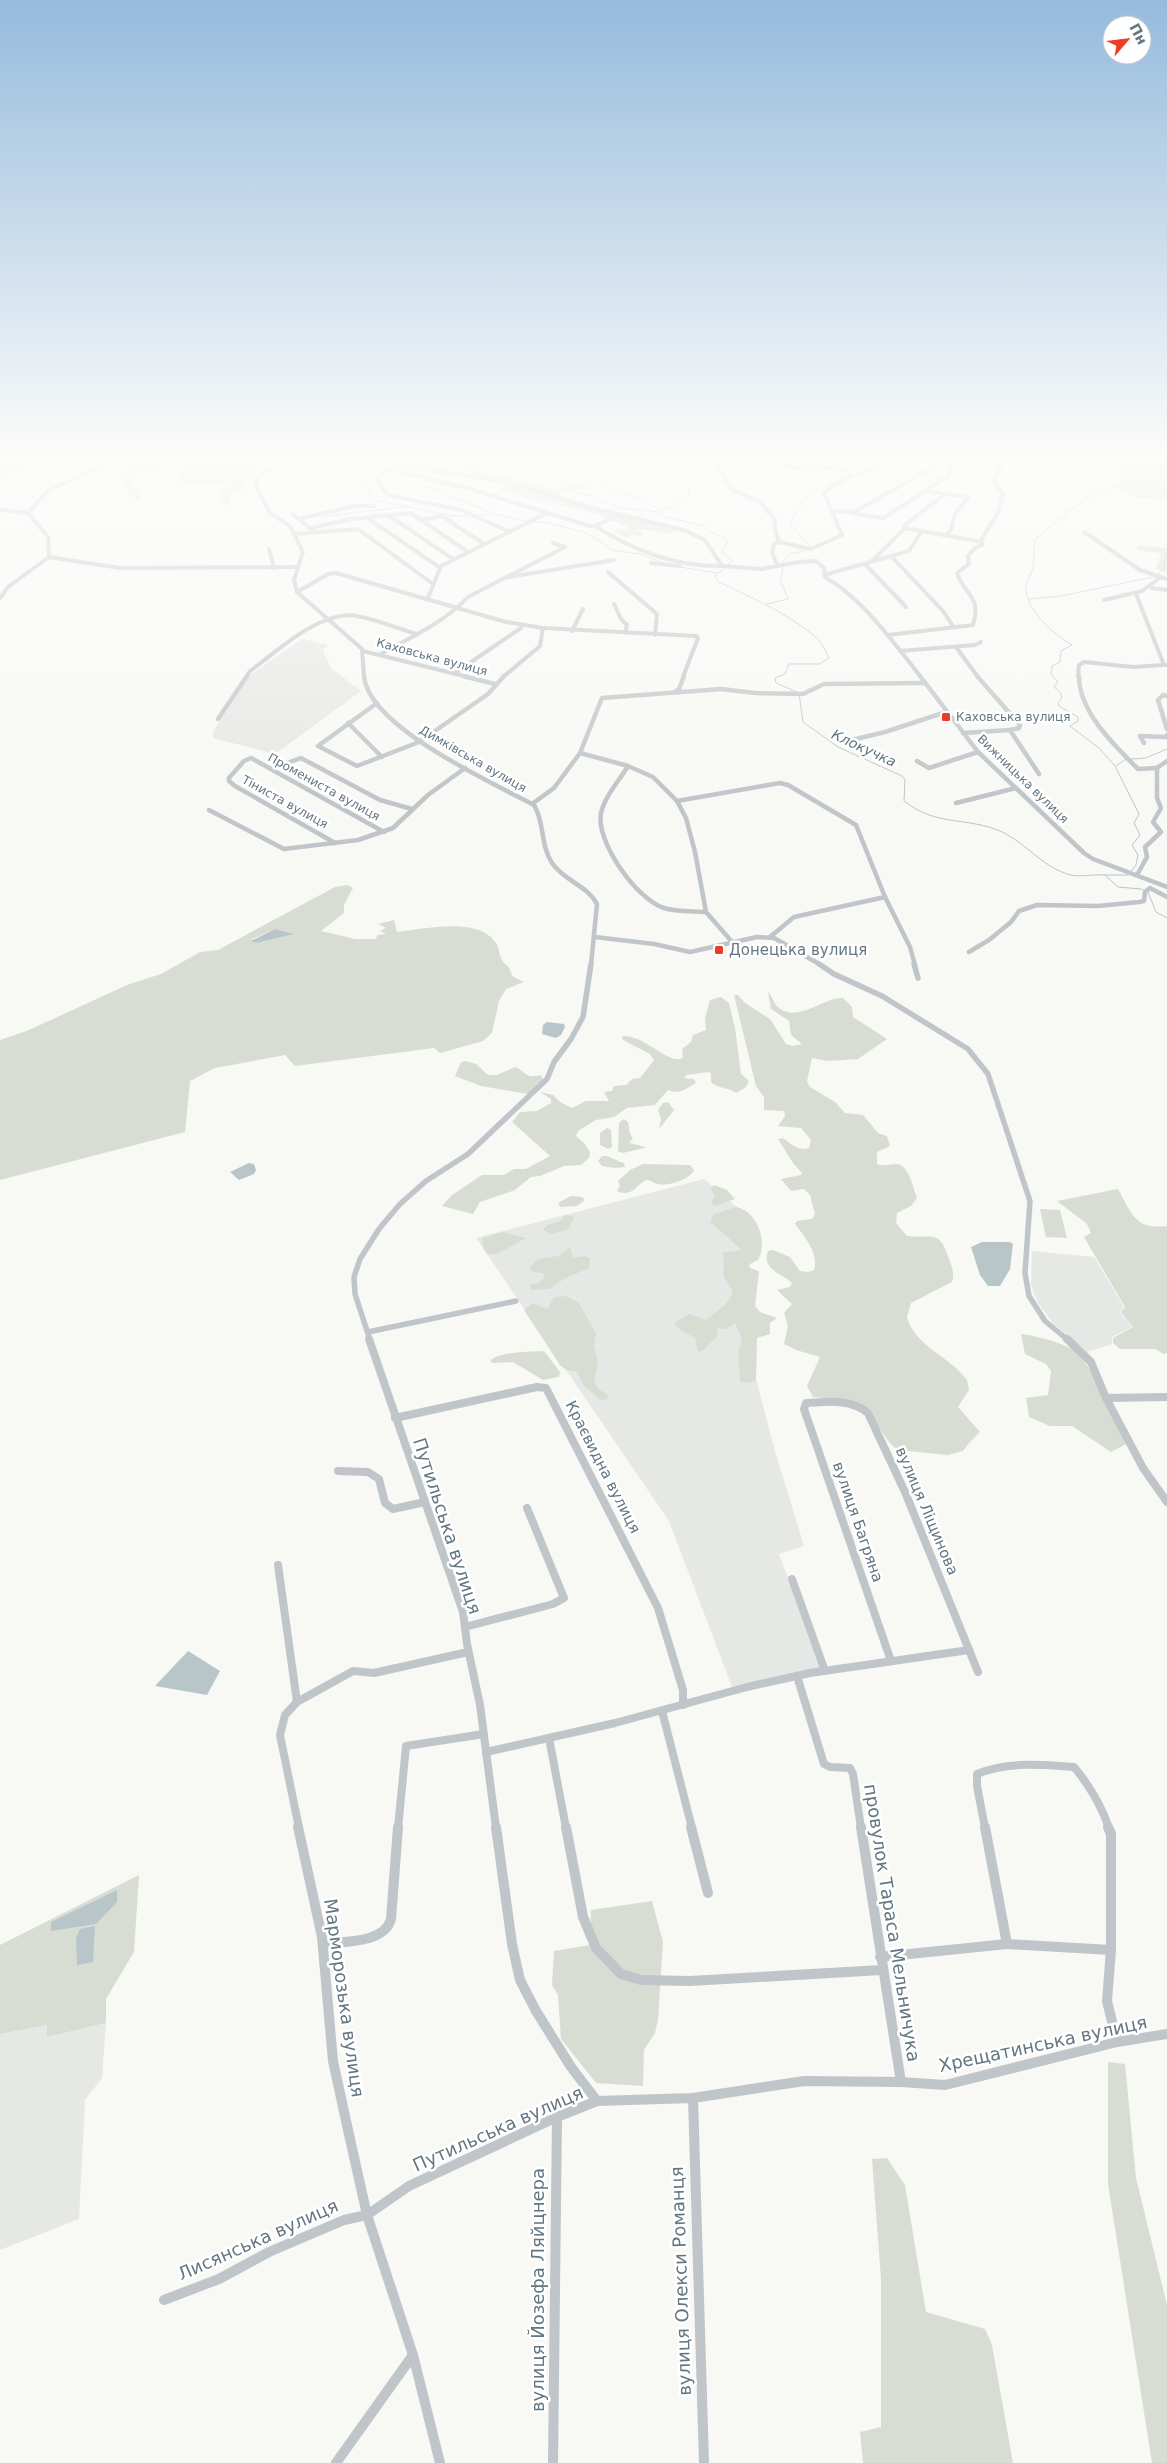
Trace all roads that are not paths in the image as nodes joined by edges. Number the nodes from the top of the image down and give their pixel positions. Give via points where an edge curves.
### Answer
1 (30, 571) edge
2 (295, 571) edge
3 (415, 571) edge
4 (438, 571) edge
5 (518, 571) edge
6 (544, 571) edge
7 (824, 571) edge
8 (839, 571) edge
9 (872, 571) edge
10 (905, 571) edge
11 (960, 571) edge
12 (1147, 571) edge
13 (608, 572) dead end
14 (824, 575) junction
15 (506, 577) junction
16 (1161, 577) junction
17 (1167, 579) edge
18 (433, 584) junction
19 (1152, 588) junction
20 (1167, 590) edge
21 (297, 592) junction
22 (1136, 594) junction
23 (0, 598) edge
24 (428, 598) junction
25 (1104, 600) dead end
26 (614, 604) dead end
27 (906, 607) dead end
28 (457, 608) junction
29 (583, 609) dead end
30 (326, 619) junction
31 (522, 625) junction
32 (953, 626) junction
33 (544, 628) junction
34 (572, 631) junction
35 (625, 633) junction
36 (416, 634) junction
37 (655, 635) junction
38 (888, 635) junction
39 (981, 642) dead end
40 (956, 647) junction
41 (364, 651) junction
42 (900, 651) junction
43 (381, 654) junction
44 (1166, 665) edge
45 (455, 673) junction
46 (924, 683) junction
47 (496, 684) junction
48 (675, 692) junction
49 (1167, 696) edge
50 (378, 703) junction
51 (946, 712) junction
52 (218, 719) dead end
53 (348, 723) junction
54 (1167, 729) edge
55 (1010, 730) junction
56 (963, 733) junction
57 (1167, 735) edge
58 (848, 740) dead end
59 (420, 742) junction
60 (1144, 743) dead end
61 (580, 752) junction
62 (978, 752) junction
63 (382, 757) junction
64 (254, 759) joint
65 (917, 761) dead end
66 (1167, 761) edge
67 (628, 766) junction
68 (464, 768) junction
69 (1157, 768) junction
70 (271, 769) junction
71 (1040, 774) dead end
72 (1016, 788) junction
73 (677, 801) junction
74 (956, 803) dead end
75 (532, 804) junction
76 (412, 809) junction
77 (209, 810) dead end
78 (384, 832) junction
79 (335, 843) junction
80 (1136, 875) junction
81 (1167, 887) edge
82 (884, 897) junction
83 (1167, 897) edge
84 (706, 912) junction
85 (595, 937) junction
86 (770, 937) junction
87 (733, 943) junction
88 (969, 952) dead end
89 (918, 978) dead end
90 (516, 1301) dead end
91 (368, 1332) junction
92 (1167, 1397) edge
93 (1106, 1398) junction
94 (817, 1403) joint
95 (395, 1418) junction
96 (338, 1471) dead end
97 (425, 1502) junction
98 (1167, 1502) edge
99 (527, 1508) dead end
100 (278, 1565) dead end
101 (792, 1579) dead end
102 (465, 1627) junction
103 (970, 1650) junction
104 (468, 1652) junction
105 (891, 1661) junction
106 (824, 1671) junction
107 (978, 1672) dead end
108 (797, 1676) junction
109 (297, 1702) junction
110 (683, 1705) junction
111 (662, 1711) junction
112 (484, 1734) junction
113 (549, 1738) junction
114 (486, 1752) junction
115 (708, 1893) dead end
116 (323, 1944) junction
117 (1007, 1944) junction
118 (1111, 1950) junction
119 (880, 1957) junction
120 (882, 1970) junction
121 (1167, 2034) edge
122 (1117, 2042) junction
123 (901, 2082) junction
124 (693, 2098) junction
125 (597, 2101) junction
126 (556, 2117) junction
127 (367, 2215) junction
128 (164, 2300) dead end
129 (413, 2355) junction
130 (336, 2463) edge
131 (440, 2463) edge
132 (553, 2463) edge
133 (704, 2463) edge

1 - 23 street via 8,587
2 - 21 street
3 - 18 street
4 - 18 street
5 - 15 street
6 - 15 street
7 - 14 street, Вижницька вулиця
8 - 14 street
9 - 27 street
10 - 32 street
11 - 32 street via 957,573 977,605 975,622 973,625
12 - 16 street
13 - 37 street via 657,614
14 - 38 street, Вижницька вулиця via 839,584
15 - 28 street via 466,598
16 - 17 street
16 - 19 street
18 - 24 street
19 - 20 street
19 - 22 street
21 - 24 street via 334,573
21 - 30 street
22 - 25 street
22 - 44 street
24 - 28 street
26 - 35 street via 627,625
28 - 31 street
28 - 36 street
29 - 34 street
30 - 36 street via 351,615
30 - 41 street
30 - 52 street via 250,671
31 - 33 street
31 - 45 street
32 - 38 street
33 - 34 street
33 - 47 street via 540,646
34 - 35 street
35 - 37 street
36 - 43 street
37 - 48 street via 698,638 679,689
38 - 42 street, Вижницька вулиця
39 - 40 street via 975,646
40 - 42 street
40 - 55 street via 990,693 1020,724 1019,728
41 - 43 street, Каховська вулиця
41 - 50 street, Димківська вулиця via 364,682
42 - 46 street, Вижницька вулиця
43 - 45 street, Каховська вулиця
44 - 69 street via 1133,667 1084,662 1079,665 1077,678 1092,714 1133,764 1138,769
45 - 47 street, Каховська вулиця
46 - 48 street via 824,684 803,694 721,689
46 - 51 street, Вижницька вулиця
47 - 59 street via 488,694
48 - 61 street via 602,698
49 - 54 street via 1163,695 1158,700
50 - 53 street
50 - 59 street, Димківська вулиця
51 - 56 street, Вижницька вулиця
51 - 58 street via 886,732
53 - 63 street
53 - 63 street via 318,746 352,765 358,766
55 - 56 street
55 - 71 street
56 - 62 street, Вижницька вулиця
57 - 60 street via 1140,736
59 - 63 street
59 - 68 street, Димківська вулиця
61 - 67 street
61 - 75 street via 554,788
62 - 65 street via 929,768
62 - 72 street, Вижницька вулиця
64 - 70 street, Промениста вулиця
64 - 79 street, Тіниста вулиця via 244,761 230,778 231,782
66 - 69 street
67 - 73 street via 653,777
67 - 84 street via 601,814 600,824 606,846 619,865 656,904 664,908
68 - 75 street, Димківська вулиця
68 - 76 street
69 - 80 street via 1157,798 1161,808 1153,822 1161,832 1145,847 1147,857
70 - 76 street via 301,758 380,800
70 - 78 street, Промениста вулиця
72 - 74 street
72 - 80 street, Вижницька вулиця via 1084,853
73 - 82 street via 780,783 788,785 856,825
73 - 84 street via 686,818 695,852
75 - 85 street, Путильська вулиця via 540,818 544,846 558,872 584,888 597,902
76 - 78 street via 396,826
77 - 79 street via 284,849
78 - 79 street
80 - 81 street, Вижницька вулиця
82 - 86 street via 794,917
82 - 89 street via 910,947
83 - 88 street via 1155,890 1146,891 1144,901 1114,905 1036,905 1019,911 990,940
84 - 87 street
85 - 87 street via 690,952
85 - 91 street, Путильська вулиця via 582,1019 554,1062 546,1081 468,1154 405,1199 379,1229 360,1259 355,1271 354,1290
86 - 87 street
86 - 93 street via 834,974 882,996 968,1050 988,1074 1030,1201 1025,1273 1028,1292 1045,1321 1087,1357
90 - 91 street
91 - 95 street, Путильська вулиця
92 - 93 street
93 - 98 street via 1143,1468
94 - 103 street, вулиця Ліщинова via 847,1402 868,1413 905,1492
94 - 105 street, вулиця Багряна via 806,1403 804,1409
95 - 97 street, Путильська вулиця
95 - 110 street, Краєвидна вулиця via 537,1387 546,1388 658,1608 683,1690
96 - 97 street via 368,1472 379,1479 385,1503 393,1509
97 - 102 street, Путильська вулиця via 461,1605
99 - 102 street via 564,1598 553,1604
100 - 109 street
101 - 106 street
102 - 104 street, Путильська вулиця
103 - 105 street
103 - 107 street, вулиця Ліщинова
104 - 109 street via 374,1673 353,1671
104 - 112 street, Путильська вулиця
105 - 106 street
106 - 108 street
108 - 110 street
108 - 119 street, провулок Тараса Мельничука via 824,1764 850,1768 853,1774
109 - 116 street, Марморозька вулиця via 289,1708 280,1725 280,1741
110 - 111 street
111 - 113 street
111 - 115 street
112 - 114 street, Путильська вулиця
112 - 116 street via 406,1746 389,1927 377,1936
113 - 114 street
113 - 120 street via 583,1917 596,1948 621,1974 641,1980 690,1981
114 - 125 street, Путильська вулиця via 512,1944 520,1980 566,2059
116 - 127 street, Марморозька вулиця via 333,2061
117 - 118 street
117 - 118 street via 977,1774 989,1767 1074,1767 1088,1784 1111,1834
117 - 119 street
118 - 122 street via 1107,2001
119 - 120 street, провулок Тараса Мельничука
120 - 123 street, провулок Тараса Мельничука
121 - 122 street, Хрещатинська вулиця
122 - 123 street, Хрещатинська вулиця via 945,2085
123 - 124 street, Хрещатинська вулиця via 804,2081
124 - 125 street, Хрещатинська вулиця
124 - 133 street, вулиця Олекси Романця
125 - 126 street, Путильська вулиця
126 - 127 street, Путильська вулиця via 409,2186
126 - 132 street, вулиця Йозефа Ляйцнера via 557,2370
127 - 128 street, Лисянська вулиця via 344,2220 269,2252 219,2279
127 - 129 street, Марморозька вулиця
129 - 130 street
129 - 131 street, Марморозька вулиця

